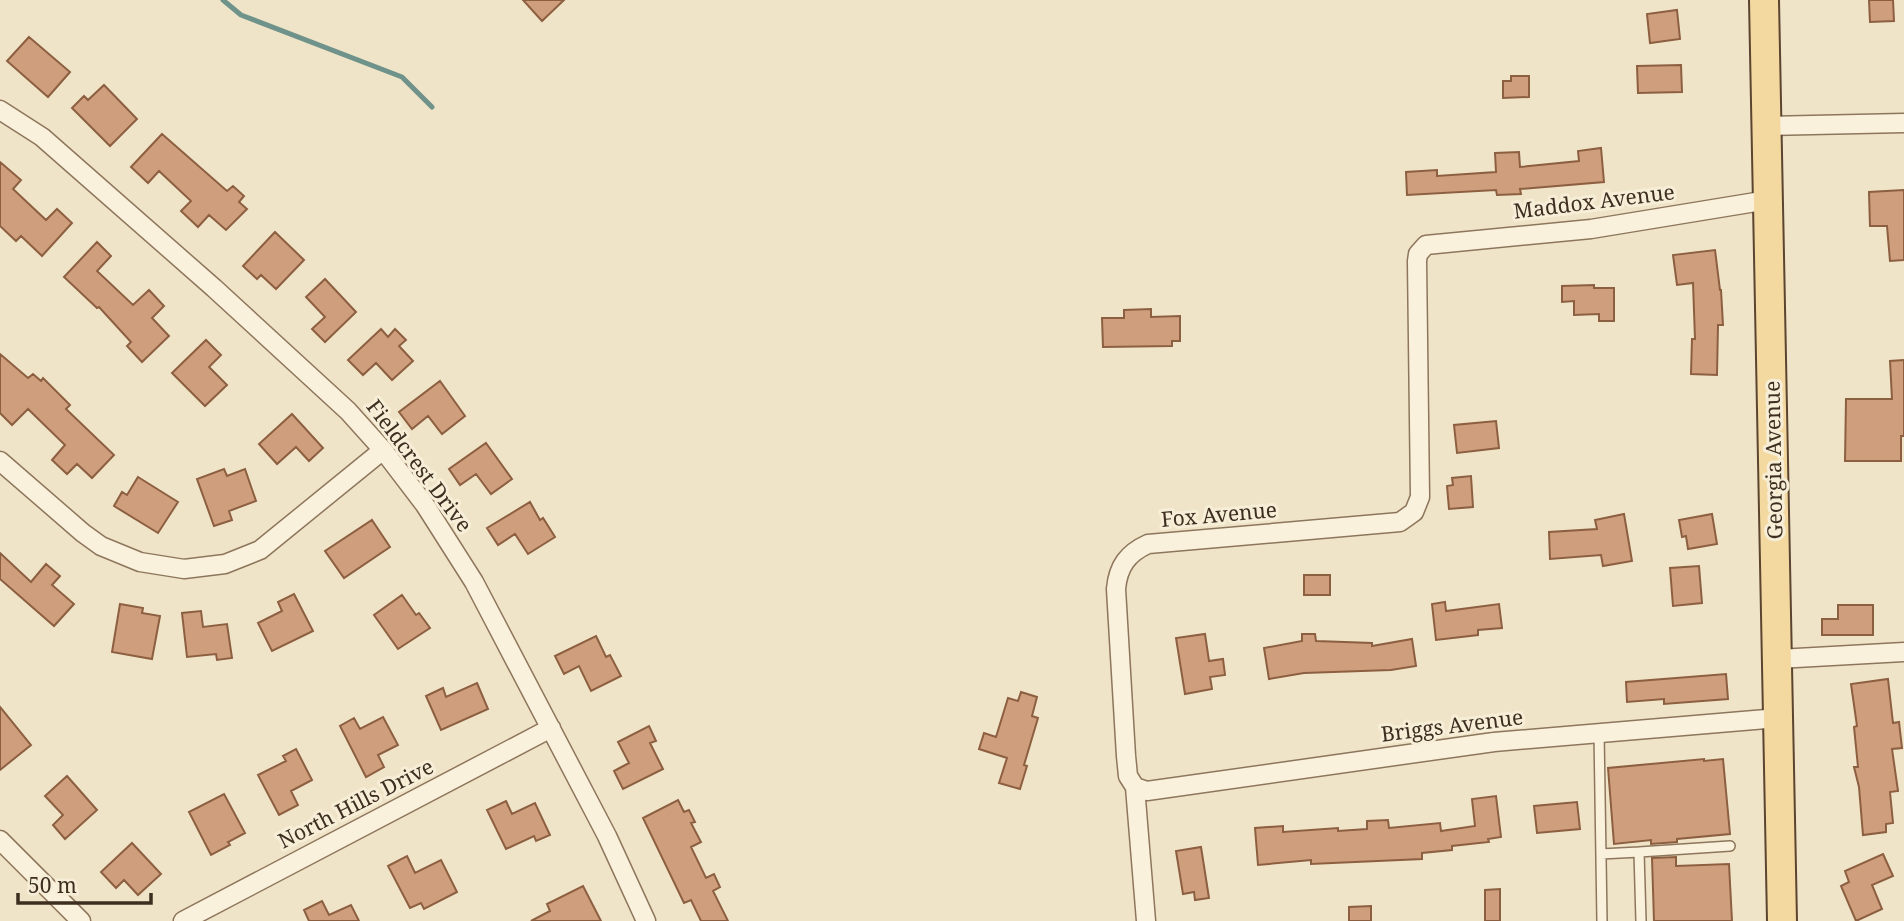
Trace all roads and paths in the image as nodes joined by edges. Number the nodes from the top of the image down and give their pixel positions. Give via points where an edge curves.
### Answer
1 (1764, 0) edge
2 (0, 110) edge
3 (1904, 122) edge
4 (1766, 126) junction
5 (1768, 200) junction
6 (1426, 245) joint
7 (383, 450) junction
8 (0, 461) edge
9 (1904, 652) edge
10 (1778, 660) junction
11 (1778, 718) junction
12 (551, 728) junction
13 (1599, 732) junction
14 (1135, 787) junction
15 (0, 840) edge
16 (1730, 846) dead end
17 (1639, 852) junction
18 (1601, 854) junction
19 (81, 921) edge
20 (183, 921) edge
21 (646, 921) edge
22 (1146, 921) edge
23 (1602, 921) edge
24 (1641, 921) edge
25 (1782, 921) edge

1 - 4 main road, Georgia Avenue
2 - 7 street, Fieldcrest Drive via 42,136 204,279 348,411
3 - 4 street
4 - 5 main road, Georgia Avenue
5 - 6 street, Maddox Avenue via 1591,229
5 - 10 main road, Georgia Avenue
6 - 14 street, Fox Avenue via 1417,261 1419,497 1414,512 1400,522 1148,544 1122,565 1116,589 1126,756 1128,776
7 - 8 street via 260,550 225,564 184,569 140,562 101,546
7 - 12 street, Fieldcrest Drive via 474,582
9 - 10 street
10 - 11 main road, Georgia Avenue
11 - 13 street, Briggs Avenue
11 - 25 main road, Georgia Avenue
12 - 20 street, North Hills Drive
12 - 21 street, Fieldcrest Drive
13 - 14 street, Briggs Avenue via 1494,742 1147,791
13 - 18 lane
14 - 22 street, Fox Avenue
15 - 19 street
16 - 17 lane
17 - 18 lane
17 - 24 lane
18 - 23 lane

